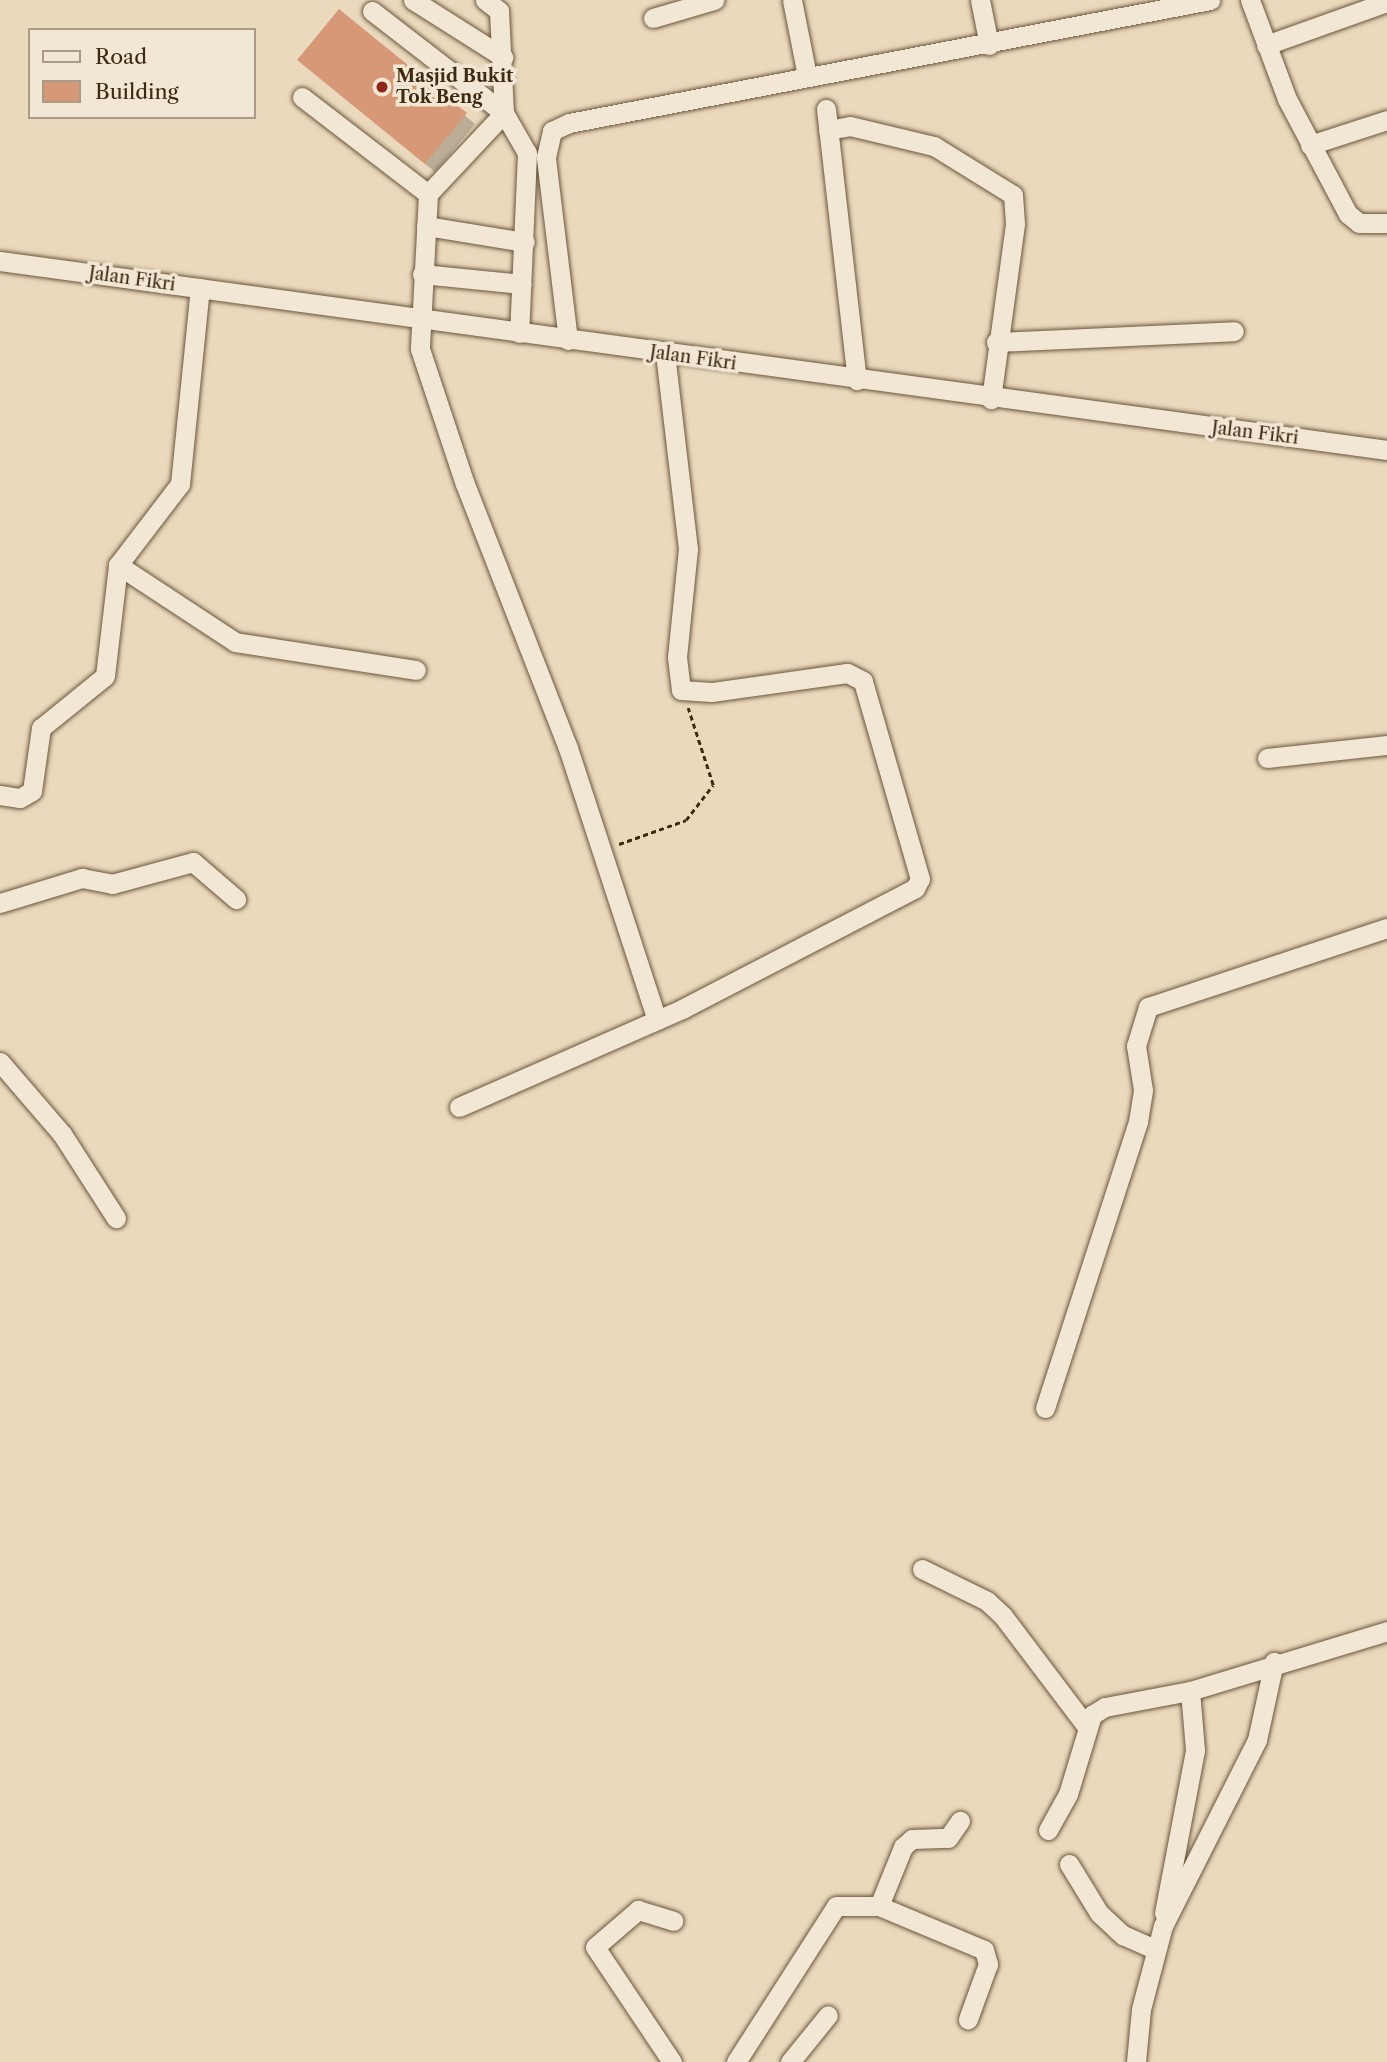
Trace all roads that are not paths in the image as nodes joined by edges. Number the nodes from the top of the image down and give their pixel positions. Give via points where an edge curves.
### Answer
1 (413, 0) edge
2 (485, 0) edge
3 (714, 0) edge
4 (792, 0) edge
5 (980, 0) edge
6 (1210, 0) edge
7 (1250, 0) edge
8 (1387, 2) edge
9 (1359, 7) edge
10 (372, 11) dead end
11 (653, 18) dead end
12 (989, 45) junction
13 (1266, 45) junction
14 (503, 57) junction
15 (807, 76) junction
16 (302, 97) dead end
17 (826, 109) dead end
18 (504, 113) junction
19 (1387, 120) edge
20 (828, 130) junction
21 (1310, 145) junction
22 (428, 194) junction
23 (1387, 223) edge
24 (426, 226) junction
25 (525, 242) junction
26 (0, 261) edge
27 (422, 274) junction
28 (522, 284) junction
29 (201, 288) junction
30 (419, 316) junction
31 (1234, 331) dead end
32 (519, 333) junction
33 (568, 340) junction
34 (996, 342) junction
35 (665, 354) junction
36 (857, 380) junction
37 (990, 399) junction
38 (1387, 450) edge
39 (118, 565) junction
40 (416, 670) dead end
41 (1387, 745) edge
42 (1268, 758) dead end
43 (0, 795) edge
44 (236, 899) dead end
45 (0, 903) edge
46 (1387, 928) edge
47 (657, 1020) junction
48 (0, 1062) edge
49 (458, 1107) dead end
50 (116, 1218) dead end
51 (1045, 1408) dead end
52 (922, 1569) dead end
53 (1387, 1631) edge
54 (1275, 1662) junction
55 (1190, 1691) junction
56 (1087, 1727) junction
57 (960, 1821) dead end
58 (1048, 1830) dead end
59 (1069, 1864) dead end
60 (879, 1906) junction
61 (673, 1921) dead end
62 (1163, 1926) junction
63 (1155, 1949) junction
64 (828, 2015) dead end
65 (968, 2020) dead end
66 (672, 2062) edge
67 (737, 2062) edge
68 (790, 2062) edge
69 (1136, 2062) edge

1 - 14 street
2 - 14 street via 499,11
3 - 11 street
4 - 15 street
5 - 12 street
6 - 12 street
7 - 13 street
8 - 9 street
9 - 13 street
10 - 18 street
12 - 15 street
13 - 21 street
14 - 18 street
15 - 33 street via 728,97 569,122 552,131 545,158
16 - 22 street
17 - 20 street
18 - 22 street
18 - 25 street via 530,166
19 - 21 street
20 - 34 street via 850,126 934,146 1013,195 1015,224
20 - 36 street
21 - 23 street via 1349,214 1359,223
22 - 24 street
24 - 25 street
24 - 27 street
25 - 28 street
26 - 29 street, Jalan Fikri
27 - 28 street
27 - 30 street
28 - 32 street
29 - 30 street, Jalan Fikri
29 - 39 street via 180,484
30 - 32 street, Jalan Fikri
30 - 47 street via 420,349 465,484 603,849
31 - 34 street
32 - 33 street, Jalan Fikri
33 - 35 street, Jalan Fikri
34 - 37 street
35 - 36 street, Jalan Fikri
35 - 47 street via 688,550 677,657 681,690 711,692 847,673 863,681 920,879 915,888
36 - 37 street, Jalan Fikri
37 - 38 street, Jalan Fikri
39 - 40 street via 235,642
39 - 43 street via 105,676 41,729 32,791 20,799
41 - 42 street
44 - 45 street via 193,862 112,884 82,878
46 - 51 street via 1148,1007 1136,1046 1143,1090 1138,1122
47 - 49 street
48 - 50 street via 62,1134
52 - 56 street via 995,1608
53 - 54 street
54 - 55 street
54 - 62 street via 1257,1741
55 - 56 street via 1105,1707
55 - 62 street via 1195,1750
56 - 58 street via 1068,1794
57 - 60 street via 948,1838 912,1839 903,1847
59 - 63 street via 1099,1913 1123,1936
60 - 65 street via 984,1950 988,1965
60 - 67 street via 836,1906
61 - 66 street via 638,1910 595,1947
62 - 63 street
63 - 69 street
64 - 68 street

